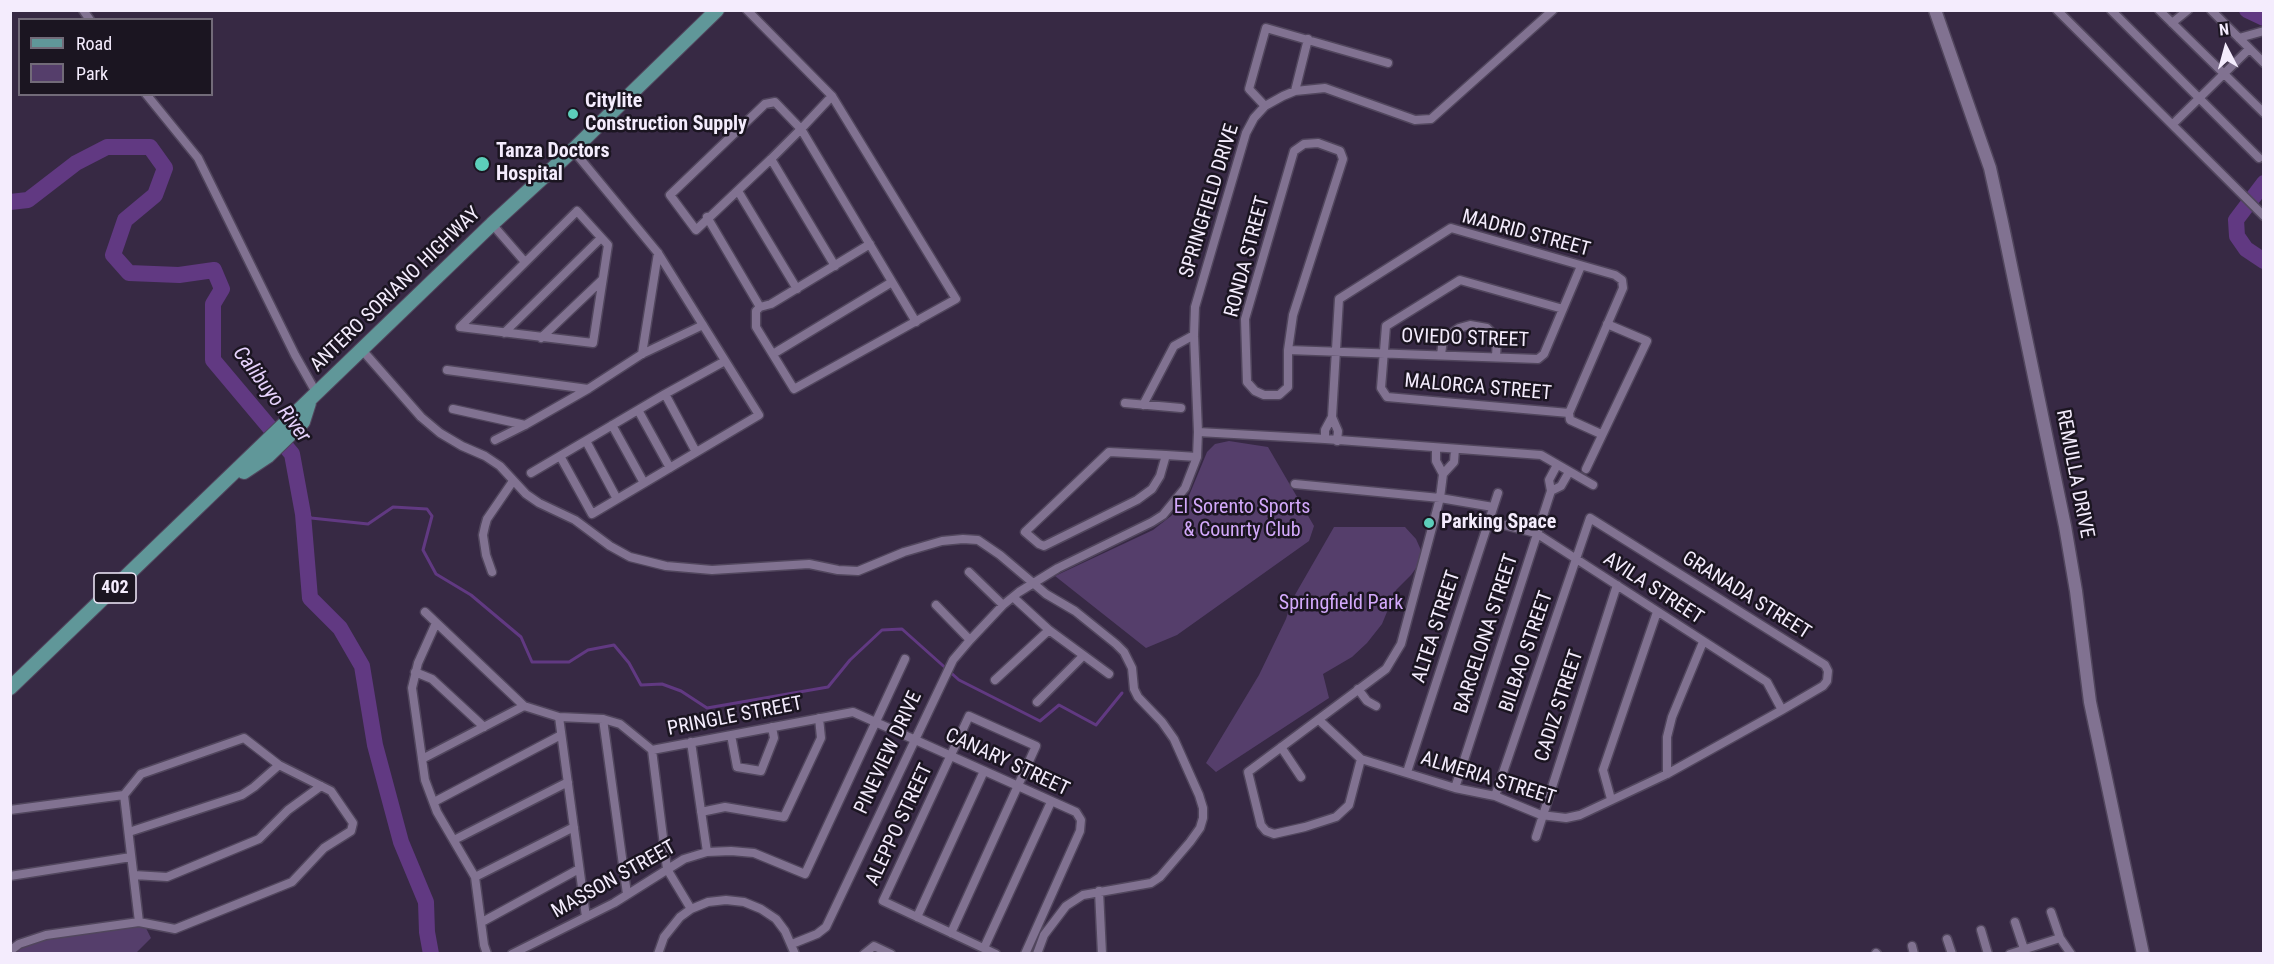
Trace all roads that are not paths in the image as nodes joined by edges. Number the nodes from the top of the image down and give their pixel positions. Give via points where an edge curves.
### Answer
1 (717, 10) edge
2 (747, 10) edge
3 (1553, 10) edge
4 (1935, 10) edge
5 (2057, 10) edge
6 (2111, 10) edge
7 (2158, 10) edge
8 (2188, 10) edge
9 (2211, 10) edge
10 (2172, 22) junction
11 (2264, 31) edge
12 (2239, 38) junction
13 (1308, 39) junction
14 (2249, 49) junction
15 (1388, 63) dead end
16 (2264, 63) edge
17 (2224, 74) junction
18 (1295, 91) junction
19 (148, 96) edge
20 (832, 96) junction
21 (2199, 98) junction
22 (1265, 106) junction
23 (2264, 113) edge
24 (2173, 124) junction
25 (801, 129) junction
26 (573, 150) junction
27 (2259, 158) dead end
28 (771, 159) junction
29 (738, 190) junction
30 (2263, 214) edge
31 (707, 217) junction
32 (492, 224) junction
33 (601, 238) junction
34 (870, 244) junction
35 (658, 253) junction
36 (525, 262) junction
37 (835, 266) junction
38 (1581, 266) junction
39 (602, 280) junction
40 (892, 282) junction
41 (797, 289) junction
42 (760, 307) junction
43 (1563, 309) junction
44 (916, 322) junction
45 (1607, 324) junction
46 (703, 325) junction
47 (504, 333) junction
48 (1194, 335) junction
49 (541, 338) junction
50 (1288, 350) junction
51 (363, 351) junction
52 (1336, 351) junction
53 (1384, 353) junction
54 (642, 354) junction
55 (773, 354) junction
56 (1441, 355) junction
57 (1496, 357) junction
58 (725, 361) junction
59 (447, 370) dead end
60 (588, 388) junction
61 (665, 394) junction
62 (313, 397) junction
63 (1125, 404) dead end
64 (1143, 405) junction
65 (1181, 408) dead end
66 (453, 410) dead end
67 (638, 410) junction
68 (1569, 413) junction
69 (1332, 417) junction
70 (525, 425) junction
71 (612, 425) junction
72 (1198, 432) junction
73 (1602, 434) junction
74 (1325, 439) junction
75 (495, 440) dead end
76 (585, 441) junction
77 (1337, 441) junction
78 (1436, 448) junction
79 (1455, 449) junction
80 (696, 452) junction
81 (1166, 455) junction
82 (560, 456) junction
83 (1197, 457) junction
84 (1557, 465) junction
85 (670, 468) junction
86 (1586, 469) dead end
87 (1569, 472) junction
88 (531, 473) dead end
89 (1443, 474) junction
90 (513, 481) junction
91 (644, 483) junction
92 (1295, 484) dead end
93 (1593, 485) dead end
94 (1551, 491) junction
95 (1497, 493) dead end
96 (1440, 498) junction
97 (617, 499) junction
98 (1493, 507) junction
99 (1590, 518) joint
100 (1488, 521) junction
101 (1536, 533) junction
102 (1576, 559) junction
103 (492, 572) dead end
104 (969, 573) dead end
105 (1032, 583) junction
106 (1617, 585) junction
107 (1013, 597) junction
108 (936, 605) dead end
109 (1003, 605) junction
110 (425, 612) dead end
111 (1657, 612) junction
112 (436, 623) junction
113 (1049, 630) junction
114 (970, 640) junction
115 (1703, 642) junction
116 (1083, 656) junction
117 (905, 659) dead end
118 (415, 672) junction
119 (1109, 674) dead end
120 (995, 680) dead end
121 (10, 688) edge
122 (1358, 689) junction
123 (1037, 702) dead end
124 (524, 706) junction
125 (1376, 706) dead end
126 (1782, 710) junction
127 (560, 717) junction
128 (819, 718) junction
129 (603, 719) junction
130 (1319, 720) junction
131 (876, 722) junction
132 (484, 727) junction
133 (772, 727) junction
134 (561, 735) junction
135 (731, 735) junction
136 (914, 738) junction
137 (691, 742) junction
138 (1281, 747) junction
139 (652, 750) junction
140 (950, 755) junction
141 (422, 759) junction
142 (1361, 759) junction
143 (279, 765) junction
144 (984, 771) junction
145 (1407, 772) junction
146 (1667, 774) junction
147 (1301, 777) dead end
148 (568, 782) junction
149 (321, 786) junction
150 (1018, 787) junction
151 (1455, 788) junction
152 (124, 795) junction
153 (1496, 796) junction
154 (1611, 799) junction
155 (434, 802) junction
156 (1052, 802) junction
157 (10, 810) edge
158 (701, 812) junction
159 (1541, 815) junction
160 (574, 827) junction
161 (129, 832) junction
162 (1536, 837) dead end
163 (454, 840) junction
164 (707, 852) junction
165 (131, 857) junction
166 (579, 869) junction
167 (667, 869) junction
168 (134, 875) junction
169 (10, 876) edge
170 (475, 878) junction
171 (1099, 891) junction
172 (627, 894) junction
173 (691, 909) junction
174 (2051, 912) dead end
175 (586, 916) junction
176 (917, 917) junction
177 (139, 922) junction
178 (482, 922) junction
179 (2015, 922) dead end
180 (1981, 930) dead end
181 (951, 933) junction
182 (2060, 938) junction
183 (1947, 939) dead end
184 (792, 944) junction
185 (984, 948) junction
186 (2024, 949) junction
187 (10, 951) edge
188 (487, 954) edge
189 (512, 954) edge
190 (658, 954) edge
191 (795, 954) edge
192 (864, 954) edge
193 (891, 954) edge
194 (996, 954) edge
195 (1024, 954) edge
196 (1037, 954) edge
197 (1102, 954) edge
198 (1952, 954) edge
199 (1988, 954) edge
200 (2010, 954) edge
201 (2072, 954) edge
202 (2143, 954) edge

1 - 26 main road, ANTERO SORIANO HIGHWAY / 402
2 - 20 street
3 - 18 street, SPRINGFIELD DRIVE via 1431,119 1415,120 1325,88
4 - 202 main road, REMULLA DRIVE via 1990,168 2002,222 2065,526 2090,702
5 - 24 street
6 - 21 street
7 - 10 street
8 - 10 street
9 - 12 street
10 - 17 street
11 - 12 street
12 - 14 street
13 - 15 street
13 - 18 street
13 - 22 street via 1266,27 1249,89
14 - 16 street
14 - 17 street
17 - 21 street
17 - 23 street
18 - 22 street, SPRINGFIELD DRIVE
19 - 62 street via 198,158
20 - 25 street
20 - 44 street via 956,299
21 - 24 street
21 - 27 street
22 - 48 street, SPRINGFIELD DRIVE via 1246,134 1195,307
24 - 30 street
25 - 28 street
25 - 31 street via 770,101 670,195 696,230
25 - 34 street
26 - 32 main road, ANTERO SORIANO HIGHWAY / 402
26 - 35 street
28 - 29 street
28 - 37 street
29 - 31 street
29 - 41 street
31 - 42 street
32 - 36 street
32 - 51 main road, ANTERO SORIANO HIGHWAY / 402
33 - 36 street via 577,211
33 - 39 street via 608,244
33 - 47 street
34 - 37 street
34 - 40 street
35 - 46 street
35 - 54 street
36 - 47 street via 460,327
37 - 41 street
38 - 43 street, OVIEDO STREET
38 - 45 street, MADRID STREET via 1622,280 1623,288
38 - 52 street, MADRID STREET via 1451,228 1339,299
39 - 49 street
39 - 49 street via 593,343
40 - 44 street
40 - 55 street
41 - 42 street
42 - 55 street via 756,311 756,327
43 - 53 street via 1460,280 1386,326
43 - 57 street, OVIEDO STREET via 1544,354 1538,359
44 - 55 street via 794,389
45 - 68 street
45 - 73 street via 1647,341
46 - 54 street
46 - 58 street
47 - 49 street
48 - 64 street via 1174,346
48 - 72 street, SPRINGFIELD DRIVE
50 - 50 street, RONDA STREET via 1288,387 1278,395 1255,391 1247,382 1245,319 1294,151 1304,144 1318,143 1340,151 1343,159 1293,315
50 - 52 street, OVIEDO STREET
51 - 62 main road, ANTERO SORIANO HIGHWAY / 402
51 - 90 street via 421,417 440,433 500,466
52 - 53 street, OVIEDO STREET
52 - 69 street, MADRID STREET
53 - 56 street, OVIEDO STREET
53 - 68 street, MALORCA STREET via 1381,388 1387,397
54 - 60 street
56 - 57 street, OVIEDO STREET
56 - 57 street via 1443,339 1470,325 1487,328 1497,338
58 - 61 street
58 - 80 street via 759,415
59 - 60 street
60 - 70 street
61 - 67 street
61 - 80 street
62 - 121 main road, ANTERO SORIANO HIGHWAY / 402
63 - 64 street
64 - 65 street
66 - 70 street
67 - 71 street
67 - 85 street
68 - 73 street, MALORCA STREET via 1570,420
69 - 74 street, MADRID STREET
69 - 77 street, MADRID STREET via 1338,430
70 - 75 street
71 - 76 street
71 - 91 street
72 - 74 street
72 - 83 street, SPRINGFIELD DRIVE
73 - 86 street
74 - 77 street
76 - 82 street
76 - 97 street
77 - 78 street
78 - 79 street
78 - 89 street via 1436,461
79 - 84 street via 1541,455
79 - 89 street via 1454,462
80 - 85 street
81 - 81 street via 1109,452 1025,532 1044,546 1137,500 1152,489
81 - 83 street
82 - 88 street
82 - 97 street via 592,514
83 - 105 street, SPRINGFIELD DRIVE via 1185,488 1163,515
84 - 87 street
84 - 94 street, BARCELONA STREET via 1549,480
85 - 91 street
87 - 93 street
87 - 94 street, BARCELONA STREET via 1561,486
89 - 96 street
90 - 103 street via 485,526 484,544
90 - 105 street via 539,503 575,520 610,546 630,557 666,566 712,570 809,564 858,571 925,546 963,539 978,540
91 - 97 street
92 - 96 street
94 - 101 street, BARCELONA STREET
95 - 98 street, ALTEA STREET
96 - 98 street
96 - 122 street via 1401,644 1386,669
98 - 100 street, ALTEA STREET
99 - 102 street, BILBAO STREET
99 - 126 street, GRANADA STREET via 1825,665 1829,675 1823,686
100 - 101 street, AVILA STREET
100 - 145 street, ALTEA STREET
101 - 102 street, AVILA STREET
101 - 151 street, BARCELONA STREET
102 - 106 street, AVILA STREET
102 - 153 street, BILBAO STREET
104 - 109 street
105 - 107 street, PINEVIEW DRIVE
105 - 171 street via 1076,610 1124,652 1138,698 1174,739 1203,808 1200,828 1160,877 1151,883
106 - 111 street, AVILA STREET
106 - 159 street, CADIZ STREET
107 - 109 street, PINEVIEW DRIVE
107 - 113 street
108 - 114 street
109 - 114 street, PINEVIEW DRIVE
110 - 112 street, PRINGLE STREET
111 - 115 street, AVILA STREET
111 - 154 street via 1603,770
112 - 118 street
112 - 124 street, PRINGLE STREET
113 - 116 street
113 - 120 street
114 - 136 street, PINEVIEW DRIVE via 952,660
115 - 126 street, AVILA STREET via 1767,682
115 - 146 street via 1672,717 1667,737
116 - 119 street
116 - 123 street
117 - 131 street
118 - 132 street via 432,679
118 - 141 street via 412,688
122 - 125 street
122 - 130 street
124 - 127 street, PRINGLE STREET
124 - 132 street
126 - 146 street, ALMERIA STREET
127 - 129 street, PRINGLE STREET
127 - 134 street
128 - 131 street, PRINGLE STREET via 853,712
128 - 133 street, PRINGLE STREET
128 - 158 street via 821,738 784,817 725,807
129 - 139 street, PRINGLE STREET via 620,724
129 - 172 street
130 - 138 street
130 - 142 street, ALMERIA STREET
131 - 136 street, PRINGLE STREET
131 - 164 street, MASSON STREET via 805,874 753,853
132 - 141 street
133 - 135 street, PRINGLE STREET
133 - 135 street via 774,738 761,771 737,767
134 - 148 street
134 - 155 street
135 - 137 street, PRINGLE STREET
136 - 140 street, CANARY STREET
136 - 184 street, PINEVIEW DRIVE via 826,927
137 - 139 street, PRINGLE STREET
137 - 158 street
138 - 142 street via 1248,772 1261,825 1274,834 1336,817 1344,811
138 - 147 street
139 - 167 street
140 - 144 street, CANARY STREET
140 - 150 street, ALEPPO STREET via 969,716 1036,746
140 - 176 street, ALEPPO STREET via 883,901
141 - 155 street
142 - 145 street, ALMERIA STREET
143 - 149 street
143 - 152 street via 248,739 239,738 141,774
143 - 161 street via 242,795
144 - 150 street, CANARY STREET
144 - 176 street
145 - 151 street, ALMERIA STREET
146 - 154 street, ALMERIA STREET
148 - 160 street
148 - 163 street
149 - 168 street via 288,810 260,839 167,877
149 - 177 street via 331,792 352,824 351,831 324,848 292,882 174,929
150 - 156 street, CANARY STREET
150 - 181 street
151 - 153 street, ALMERIA STREET
152 - 157 street
152 - 161 street
153 - 159 street, ALMERIA STREET
154 - 159 street, ALMERIA STREET via 1580,815
155 - 163 street
156 - 185 street
156 - 195 street, CANARY STREET via 1076,812 1081,826
158 - 164 street
159 - 162 street, CADIZ STREET
160 - 166 street
160 - 170 street
161 - 165 street
163 - 170 street
164 - 167 street, MASSON STREET
165 - 168 street
165 - 169 street
166 - 175 street
166 - 178 street
167 - 172 street, MASSON STREET
167 - 173 street
168 - 177 street
170 - 178 street
171 - 196 street via 1066,906 1044,935
171 - 197 street
172 - 175 street, MASSON STREET
173 - 184 street via 708,902 744,902 776,920
173 - 190 street via 671,926
174 - 182 street
175 - 189 street, MASSON STREET
176 - 181 street, ALEPPO STREET
177 - 187 street via 46,935
178 - 188 street
179 - 186 street
180 - 199 street
181 - 185 street, ALEPPO STREET
182 - 186 street
182 - 201 street
183 - 198 street
184 - 191 street
185 - 194 street, ALEPPO STREET
186 - 200 street
192 - 193 street via 874,946

